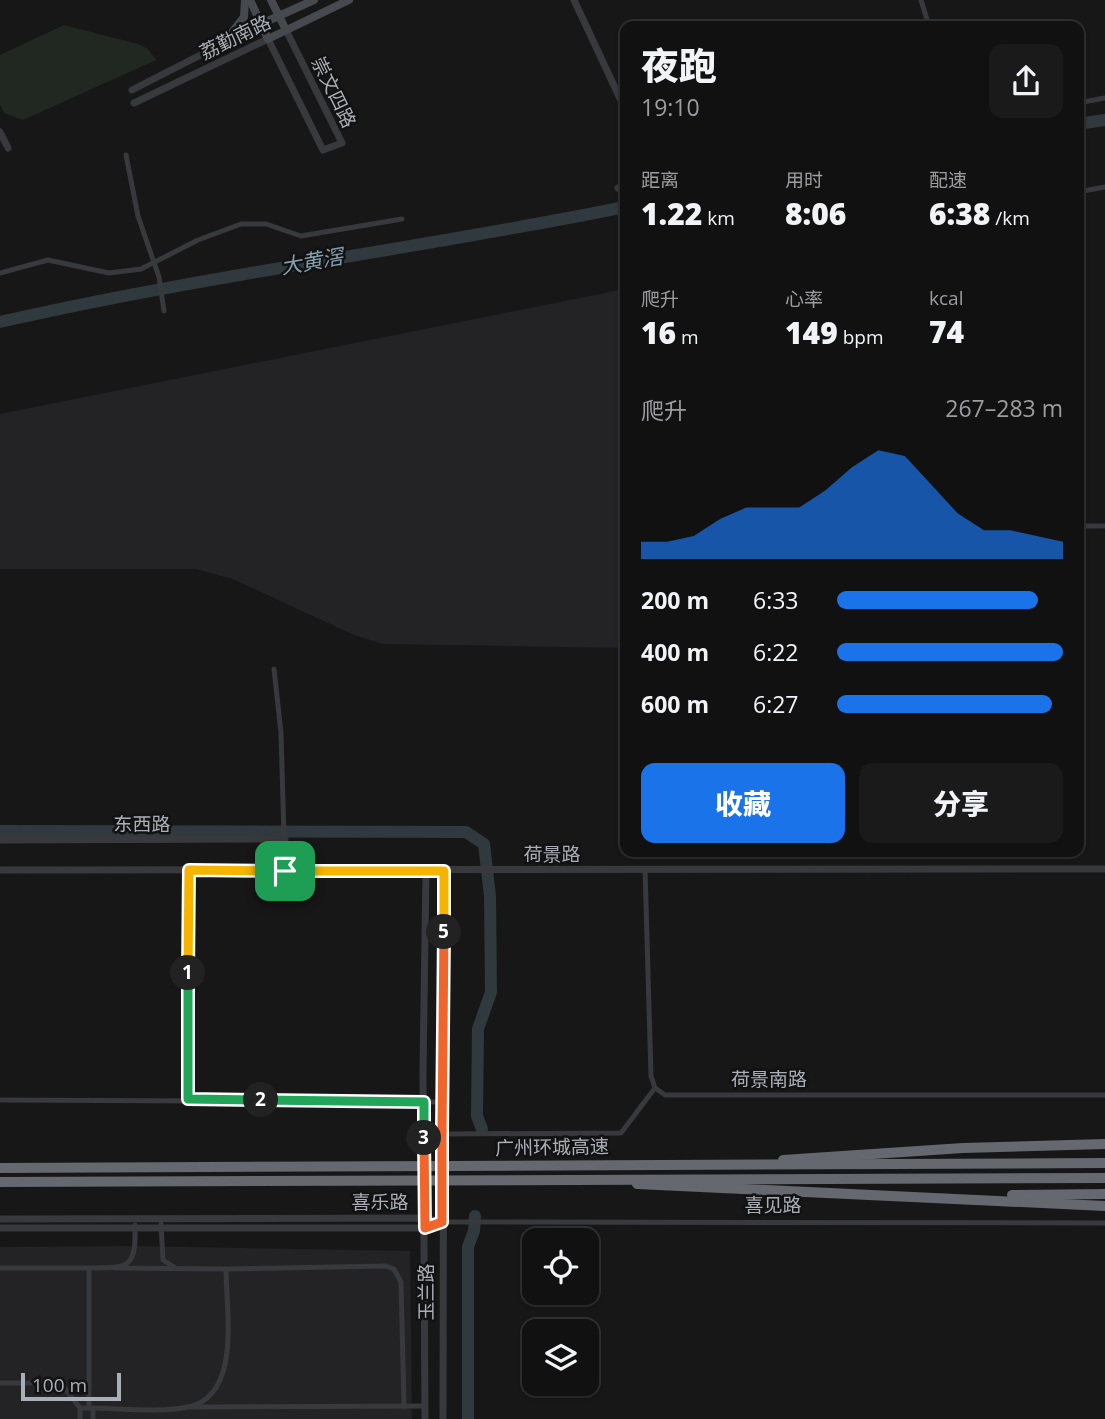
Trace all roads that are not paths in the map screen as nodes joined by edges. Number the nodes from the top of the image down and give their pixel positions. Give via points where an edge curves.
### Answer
1 (248, 0) edge
2 (271, 0) edge
3 (314, 0) edge
4 (349, 0) edge
5 (574, 0) edge
6 (921, 0) edge
7 (279, 16) junction
8 (927, 21) edge
9 (261, 24) junction
10 (286, 30) junction
11 (268, 39) junction
12 (223, 44) junction
13 (132, 90) dead end
14 (620, 98) edge
15 (1105, 98) edge
16 (1084, 102) edge
17 (134, 103) dead end
18 (0, 132) edge
19 (8, 148) dead end
20 (126, 155) dead end
21 (1105, 187) edge
22 (1084, 191) edge
23 (402, 219) dead end
24 (155, 265) junction
25 (0, 273) edge
26 (164, 311) dead end
27 (1084, 526) edge
28 (1105, 526) edge
29 (274, 668) dead end
30 (285, 839) junction
31 (0, 840) edge
32 (645, 869) junction
33 (1105, 869) edge
34 (0, 870) edge
35 (189, 870) junction
36 (285, 871) junction
37 (426, 871) junction
38 (444, 871) junction
39 (655, 1088) junction
40 (1105, 1095) edge
41 (188, 1099) junction
42 (0, 1100) edge
43 (424, 1102) junction
44 (443, 1102) junction
45 (442, 1134) junction
46 (1105, 1144) edge
47 (602, 1163) junction
48 (1105, 1163) edge
49 (0, 1168) edge
50 (536, 1178) junction
51 (1105, 1178) edge
52 (0, 1182) edge
53 (1105, 1194) edge
54 (859, 1195) junction
55 (1105, 1206) edge
56 (425, 1218) junction
57 (0, 1219) edge
58 (442, 1222) junction
59 (135, 1223) junction
60 (161, 1223) junction
61 (1105, 1223) edge
62 (0, 1228) edge
63 (425, 1228) junction
64 (0, 1268) edge
65 (89, 1268) junction
66 (115, 1268) junction
67 (181, 1268) junction
68 (226, 1269) junction
69 (0, 1383) edge
70 (404, 1407) junction
71 (80, 1408) junction
72 (91, 1408) junction
73 (187, 1408) junction
74 (289, 1409) junction
75 (425, 1413) edge
76 (443, 1416) edge
77 (80, 1419) edge
78 (93, 1419) edge
79 (290, 1419) edge

1 - 9 main road, 崇文四路
1 - 12 main road via 244,17
2 - 7 main road, 崇文四路
3 - 7 main road, 荔勤南路
4 - 10 main road, 荔勤南路
5 - 14 street
6 - 8 street
7 - 9 main road, 荔勤南路
7 - 10 main road, 崇文四路
9 - 11 main road, 崇文四路
9 - 12 street, 荔勤南路
10 - 11 main road, 荔勤南路
10 - 11 street, 崇文四路 via 342,143 323,150
11 - 17 street, 荔勤南路
12 - 13 street, 荔勤南路
15 - 16 street
18 - 19 street
20 - 24 street via 138,216
21 - 22 street
23 - 24 street via 301,236 266,223 241,223 198,240
24 - 25 street via 115,274 42,260
24 - 26 street
27 - 28 street
29 - 30 street
30 - 31 street, 东西路
30 - 36 street
32 - 33 street, 荷景路
32 - 38 street, 荷景路
32 - 39 street
34 - 35 street, 荷景路
35 - 36 street, 荷景路
35 - 41 street
36 - 37 street, 荷景路
37 - 38 street, 荷景路
37 - 43 street, 玉兰路
38 - 44 street, 玉兰路
39 - 40 street, 荷景南路 via 665,1095
39 - 45 street via 621,1133
41 - 42 street
41 - 43 street
43 - 44 street
43 - 56 street, 玉兰路
44 - 45 street, 玉兰路
45 - 58 street, 玉兰路
46 - 47 highway, bridge via 751,1161
47 - 48 highway, 广州环城高速, bridge
47 - 49 highway, 广州环城高速, bridge
50 - 51 highway, 广州环城高速, bridge
50 - 52 highway, 广州环城高速, bridge
50 - 54 highway, bridge
53 - 54 highway
54 - 55 highway
56 - 58 street, 喜乐路
56 - 60 street, 喜乐路
56 - 63 street, 玉兰路
57 - 59 street, 喜乐路
58 - 61 street, 喜见路
58 - 63 street, 喜乐路
58 - 76 street, 玉兰路
59 - 60 street, 喜乐路
59 - 62 street, 喜乐路
59 - 66 street via 134,1257 125,1267
60 - 63 street, 喜乐路
60 - 67 street via 163,1260
63 - 75 street, 玉兰路
64 - 65 street
65 - 66 street
65 - 72 street
66 - 67 street
67 - 68 street
68 - 70 street via 394,1269 401,1282
68 - 73 street via 227,1369 211,1398
69 - 71 street via 61,1383
70 - 74 street
70 - 75 street
71 - 72 street
71 - 77 street
72 - 73 street
72 - 78 street
73 - 74 street
74 - 79 street
75 - 76 street

